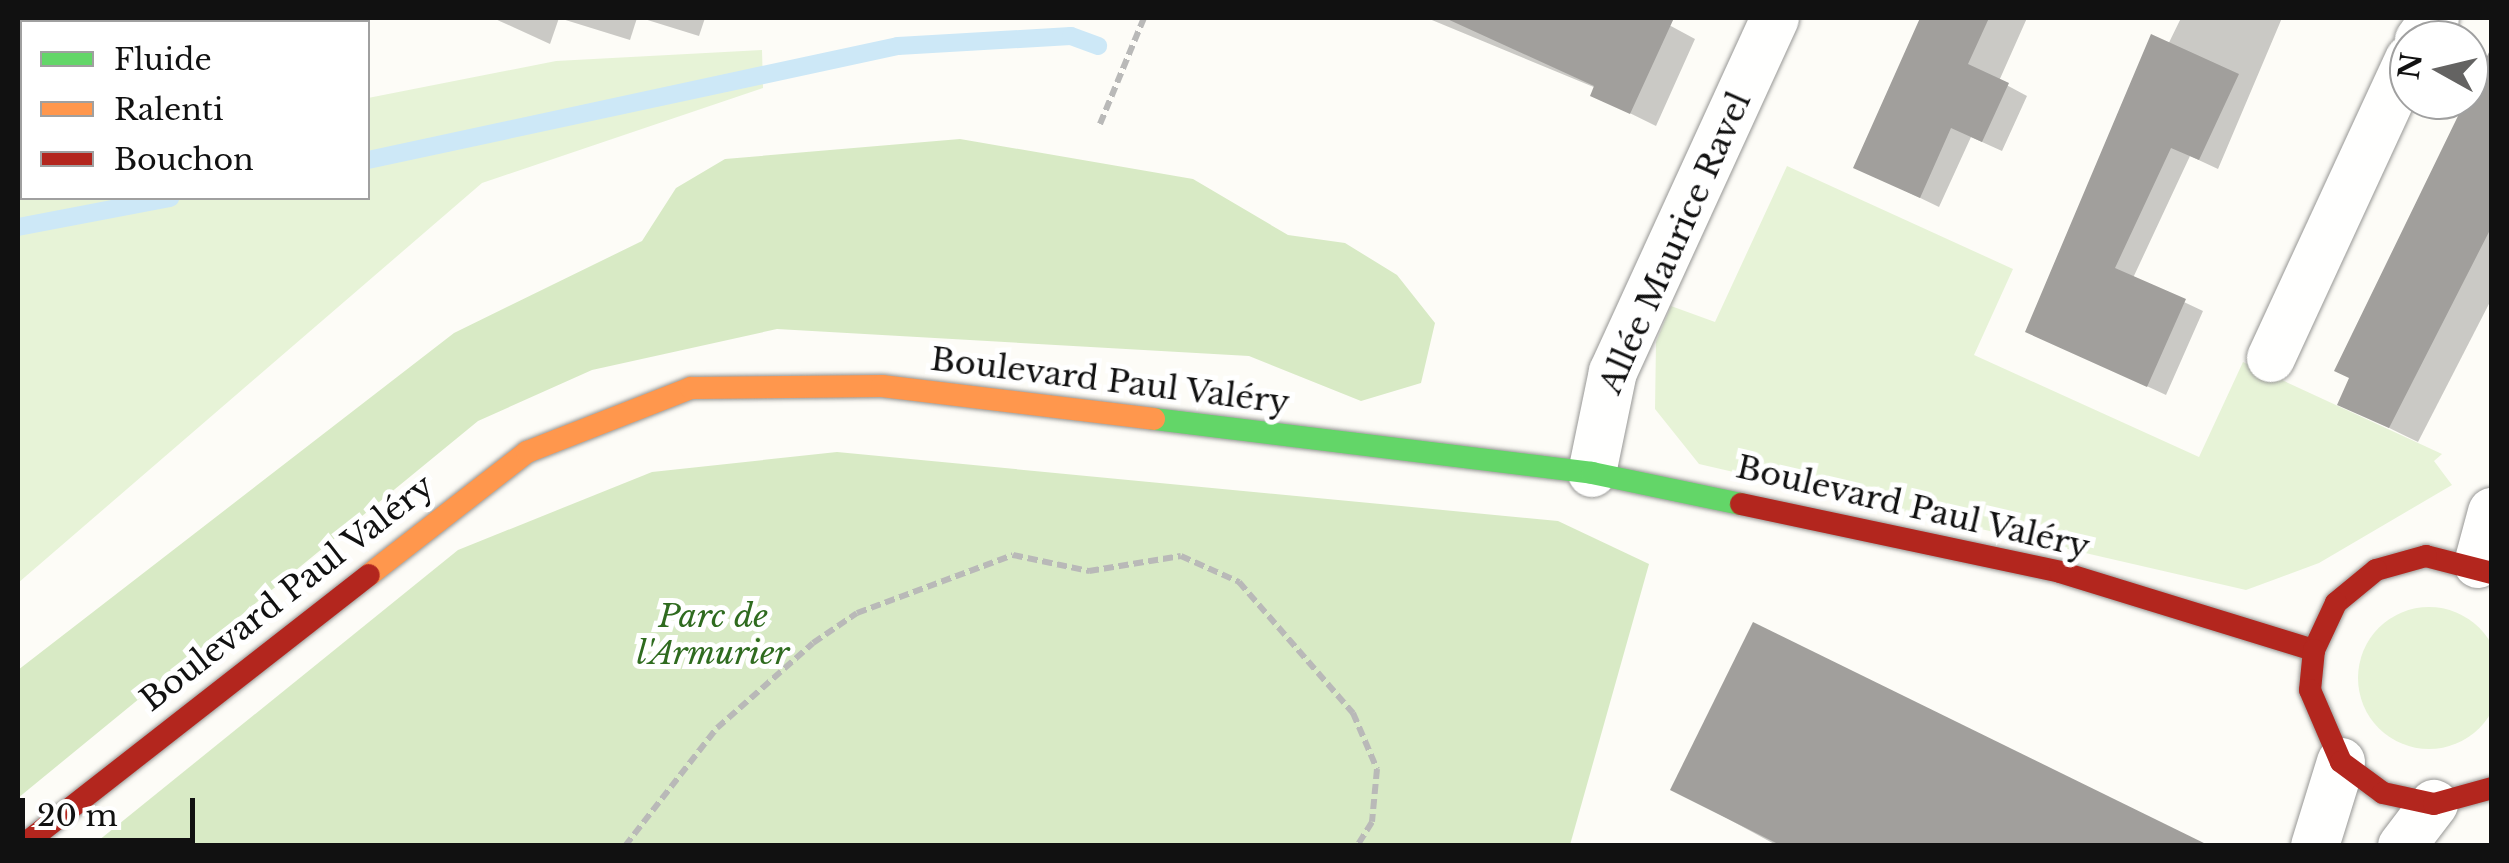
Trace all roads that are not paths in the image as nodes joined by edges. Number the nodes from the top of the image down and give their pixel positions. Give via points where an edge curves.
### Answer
1 (1774, 18) edge
2 (2389, 102) edge
3 (2270, 358) dead end
4 (1592, 473) junction
5 (2492, 512) edge
6 (2485, 568) edge
7 (2314, 650) junction
8 (2341, 762) junction
9 (2492, 788) edge
10 (2434, 804) junction
11 (22, 846) edge
12 (2315, 846) edge
13 (2402, 846) edge

1 - 4 street, Allée Maurice Ravel via 1613,372
2 - 3 street
4 - 7 street, Boulevard Paul Valéry via 2043,568
4 - 11 street, Boulevard Paul Valéry via 882,386 691,388 527,452
5 - 6 street
6 - 7 street via 2426,556 2376,570 2336,603
7 - 8 street via 2320,728
8 - 10 street via 2383,793
8 - 12 street
9 - 10 street
10 - 13 street

